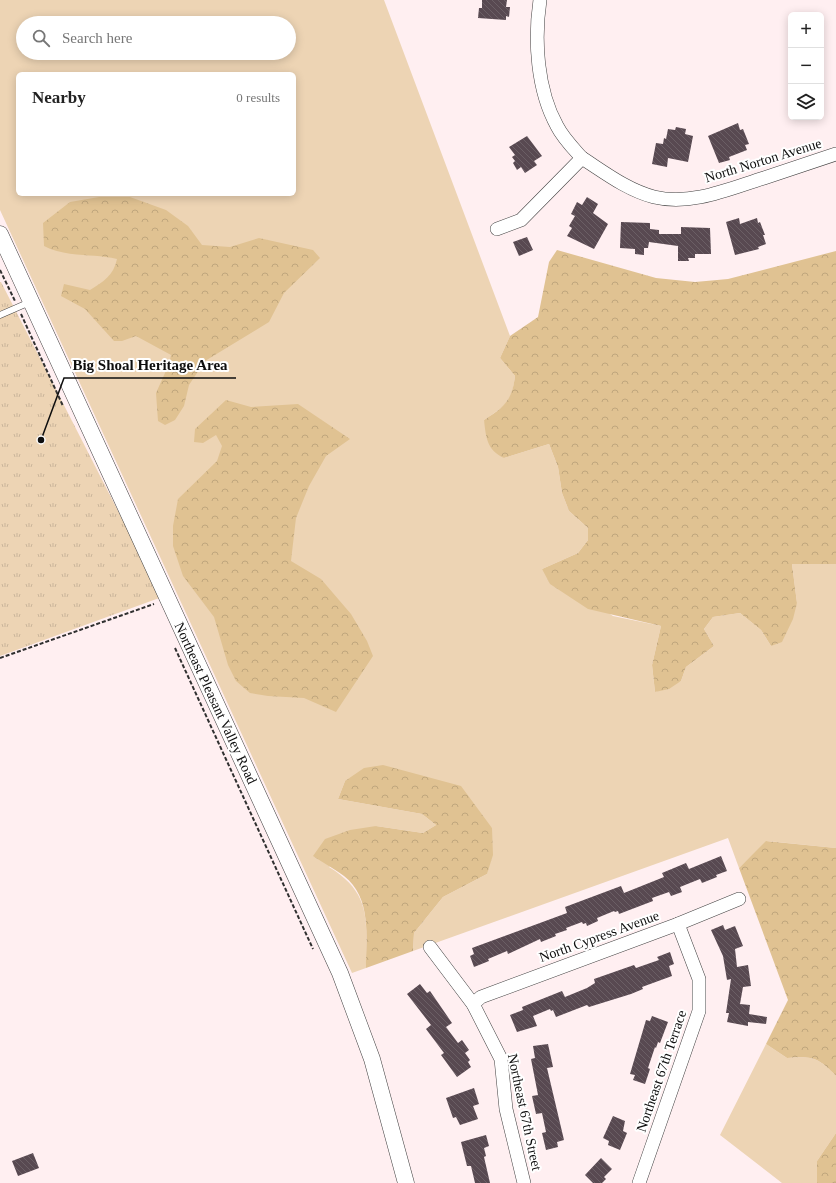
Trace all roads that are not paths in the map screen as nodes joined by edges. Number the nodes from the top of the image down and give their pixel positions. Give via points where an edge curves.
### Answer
1 (540, 0) edge
2 (836, 154) edge
3 (582, 158) junction
4 (497, 229) dead end
5 (0, 234) edge
6 (25, 304) junction
7 (0, 315) edge
8 (739, 899) dead end
9 (678, 924) junction
10 (430, 947) dead end
11 (472, 1004) junction
12 (406, 1183) edge
13 (524, 1183) edge
14 (639, 1183) edge

1 - 3 street via 537,41 545,94 557,126
2 - 3 street, North Norton Avenue via 714,194 670,199 636,191
3 - 4 street via 521,220
5 - 6 street, Northeast Pleasant Valley Road
6 - 7 lane
6 - 12 street, Northeast Pleasant Valley Road via 348,992 372,1059
8 - 9 street, North Cypress Avenue
9 - 11 street, North Cypress Avenue via 481,997
9 - 14 street, Northeast 67th Terrace via 699,979 700,1011
10 - 11 street, Northeast 67th Street
11 - 13 street, Northeast 67th Street via 501,1059 506,1109

